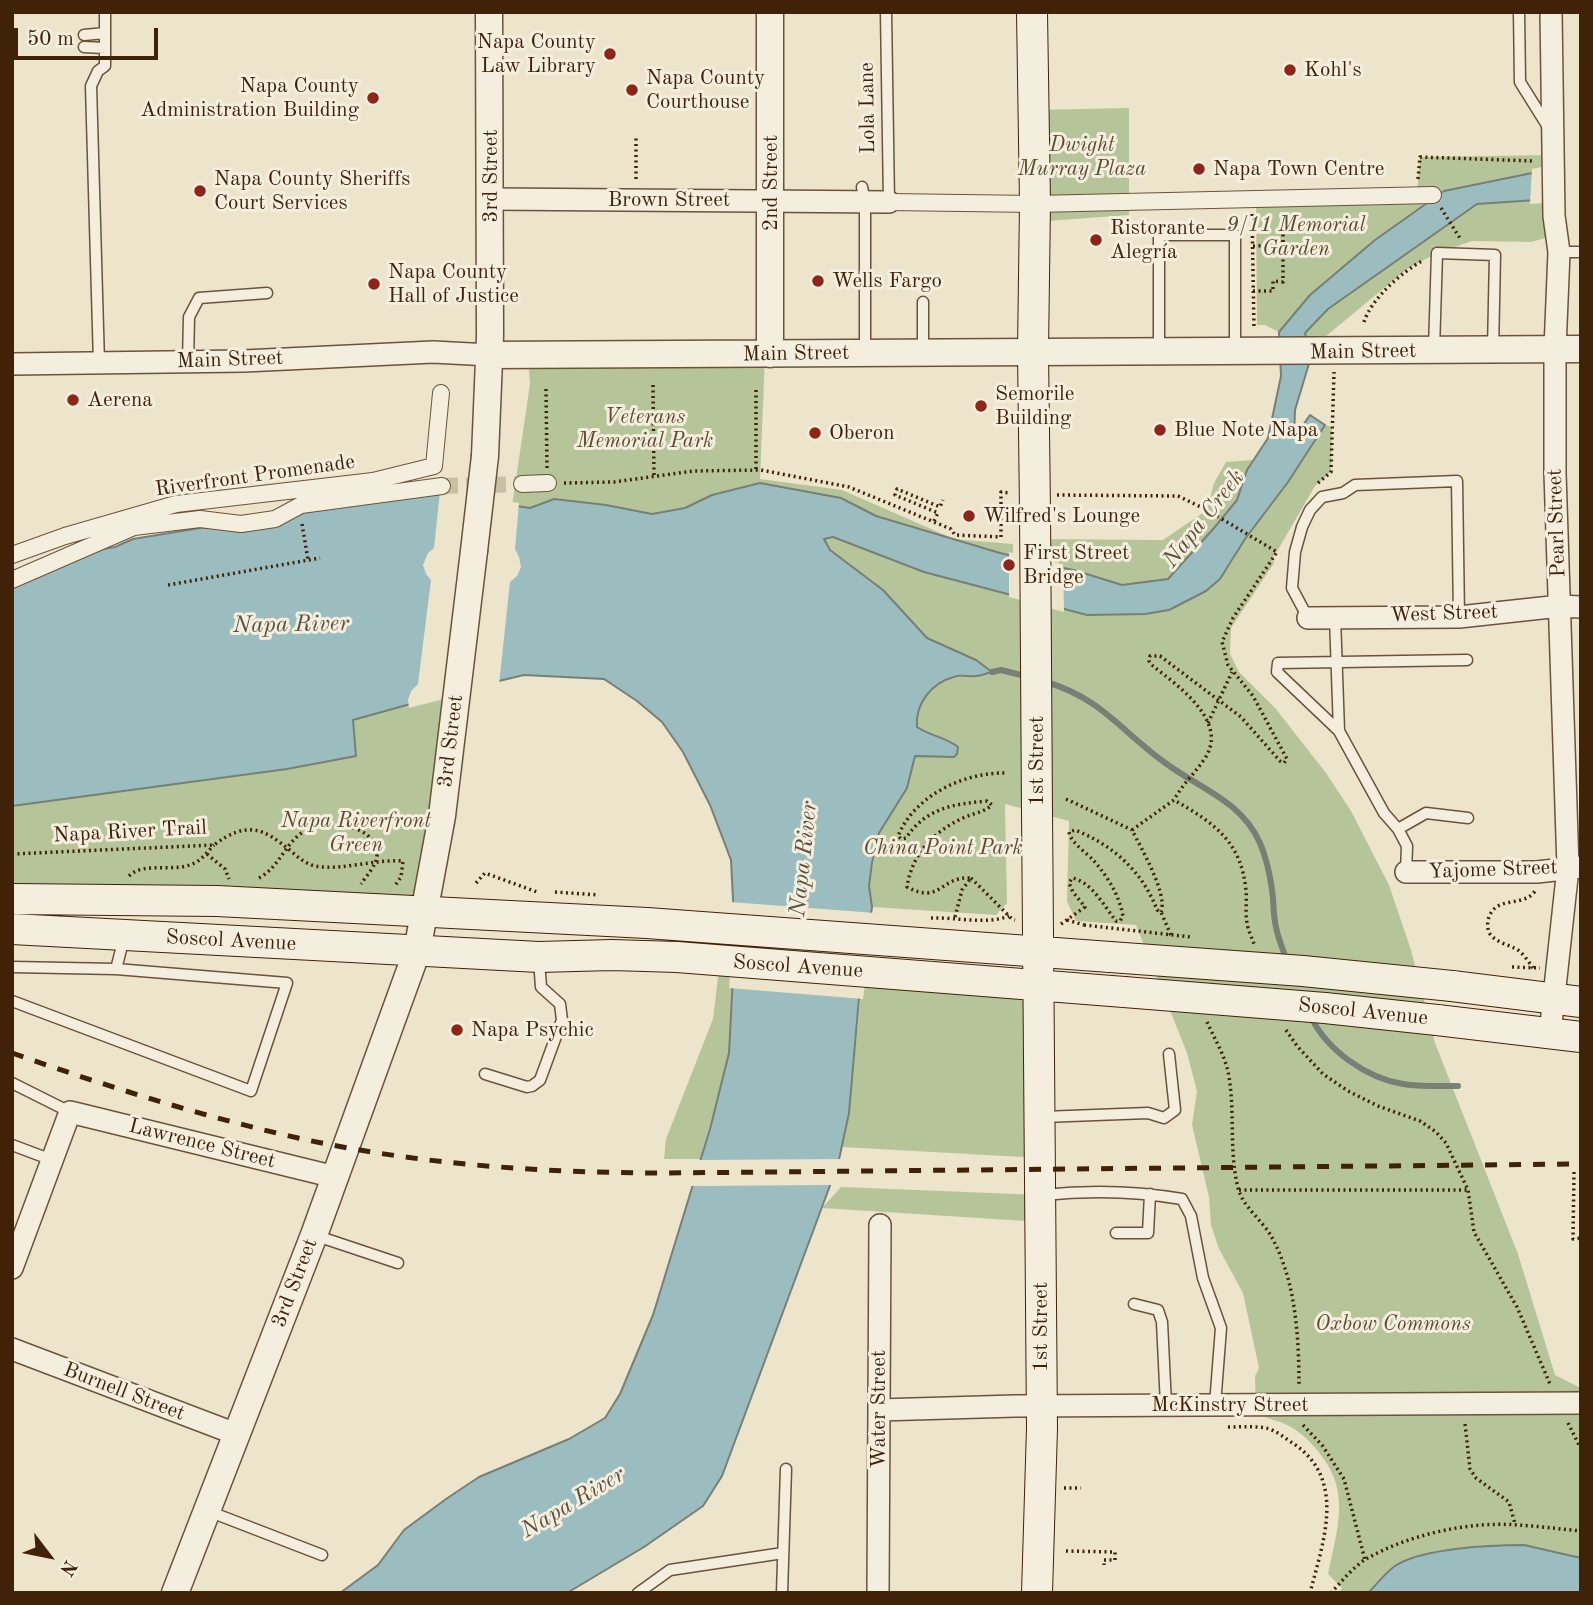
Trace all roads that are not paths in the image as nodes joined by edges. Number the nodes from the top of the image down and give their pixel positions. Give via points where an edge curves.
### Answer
1 (105, 12) edge
2 (489, 12) edge
3 (771, 12) edge
4 (886, 12) edge
5 (1032, 12) edge
6 (1519, 12) edge
7 (1551, 12) edge
8 (105, 33) junction
9 (105, 48) junction
10 (1548, 151) junction
11 (864, 194) junction
12 (1425, 195) road end
13 (491, 199) junction
14 (772, 201) junction
15 (889, 202) junction
16 (1035, 204) junction
17 (1570, 252) edge
18 (267, 293) dead end
19 (923, 302) dead end
20 (1568, 349) edge
21 (1493, 350) junction
22 (1033, 351) junction
23 (1434, 351) junction
24 (923, 352) junction
25 (1159, 352) junction
26 (1252, 352) junction
27 (865, 353) junction
28 (770, 354) junction
29 (490, 355) junction
30 (188, 362) junction
31 (99, 363) junction
32 (12, 364) edge
33 (442, 393) dead end
34 (547, 480) road end
35 (522, 484) tunnel mouth
36 (442, 486) tunnel mouth
37 (12, 555) edge
38 (12, 580) edge
39 (1571, 606) edge
40 (1335, 617) junction
41 (1459, 617) junction
42 (1308, 618) joint
43 (1467, 660) dead end
44 (1335, 661) junction
45 (1339, 732) junction
46 (1468, 818) dead end
47 (1398, 829) junction
48 (1574, 868) edge
49 (1406, 872) joint
50 (12, 900) edge
51 (425, 913) junction
52 (12, 929) edge
53 (125, 935) junction
54 (417, 951) junction
55 (1038, 951) junction
56 (539, 957) junction
57 (12, 967) edge
58 (116, 969) junction
59 (1038, 986) junction
60 (1568, 1000) edge
61 (12, 1001) edge
62 (1550, 1033) junction
63 (1581, 1037) edge
64 (1169, 1054) dead end
65 (485, 1074) dead end
66 (12, 1083) edge
67 (70, 1112) junction
68 (1040, 1117) junction
69 (12, 1144) edge
70 (52, 1160) junction
71 (335, 1177) junction
72 (1150, 1194) junction
73 (1041, 1195) junction
74 (880, 1225) dead end
75 (1116, 1233) dead end
76 (314, 1235) junction
77 (398, 1263) dead end
78 (12, 1268) edge
79 (1134, 1304) dead end
80 (12, 1349) edge
81 (1570, 1403) edge
82 (1166, 1405) junction
83 (1041, 1406) junction
84 (879, 1410) junction
85 (1220, 1414) junction
86 (236, 1434) junction
87 (786, 1469) dead end
88 (207, 1510) junction
89 (783, 1553) junction
90 (322, 1555) dead end
91 (175, 1593) edge
92 (638, 1593) edge
93 (782, 1593) edge
94 (878, 1593) edge
95 (1037, 1593) edge

1 - 8 lane
2 - 13 street, 3rd Street
3 - 14 street, 2nd Street
4 - 15 lane, Lola Lane
5 - 16 main road, 1st Street
6 - 10 lane via 1520,82
7 - 10 street, Pearl Street
8 - 9 lane
8 - 9 lane via 84,41
9 - 31 lane via 105,66 91,86
10 - 17 street, Pearl Street via 1553,216
11 - 14 street, Brown Street
11 - 15 street, Brown Street
11 - 27 lane
12 - 16 street
13 - 14 street, Brown Street
13 - 29 street, 3rd Street
14 - 28 street, 2nd Street
15 - 16 street
16 - 22 main road, 1st Street
17 - 20 street, Pearl Street
18 - 30 lane via 199,298 189,317
19 - 24 lane
20 - 21 street, Main Street
20 - 39 street, Pearl Street via 1555,473
21 - 23 street, Main Street
21 - 23 lane via 1495,255 1437,253
22 - 24 street, Main Street
22 - 25 street, Main Street
22 - 55 main road, 1st Street, bridge
23 - 26 street, Main Street via 1330,362
24 - 27 street, Main Street
25 - 26 street, Main Street
25 - 26 lane via 1160,235 1235,235
27 - 28 street, Main Street
28 - 29 street, Main Street
29 - 30 street, Main Street via 433,352
29 - 51 street, 3rd Street, bridge via 485,456 442,816
30 - 31 street, Main Street
31 - 32 street, Main Street
33 - 37 street, Riverfront Promenade via 434,466 373,481 176,504
34 - 35 street
36 - 38 street, Riverfront Promenade via 298,506 275,519 241,524 200,519 134,527
39 - 41 street, West Street
39 - 48 street, Pearl Street
40 - 41 street, West Street
40 - 42 street, West Street
40 - 44 lane
41 - 42 lane via 1457,481 1355,485 1322,497 1306,518 1295,552 1292,589
43 - 44 lane
44 - 45 lane
44 - 45 lane via 1278,663 1277,672
45 - 47 lane via 1384,813
46 - 47 lane via 1426,813
47 - 49 lane via 1407,846
48 - 49 street, Yajome Street
48 - 60 street, Pearl Street via 1563,896
50 - 51 main road, Soscol Avenue via 206,901
51 - 54 street, 3rd Street
51 - 55 main road, Soscol Avenue via 724,928
52 - 53 main road, Soscol Avenue
53 - 54 main road, Soscol Avenue
53 - 58 lane
54 - 56 main road, Soscol Avenue
54 - 71 street, 3rd Street
55 - 59 main road, 1st Street
55 - 60 main road, Soscol Avenue, bridge via 1303,971
56 - 59 main road, Soscol Avenue via 623,955
56 - 65 lane via 541,987 560,1004 562,1020 540,1080 527,1087
57 - 58 lane
58 - 61 lane via 287,983 251,1091
59 - 62 main road, Soscol Avenue, bridge via 1337,1009
59 - 68 main road, 1st Street
60 - 62 street, Pearl Street
62 - 63 main road, Soscol Avenue
64 - 68 lane via 1175,1110 1164,1118 1148,1113
66 - 67 lane
67 - 70 street
67 - 71 street, Lawrence Street
68 - 73 main road, 1st Street
69 - 70 lane
70 - 78 street
71 - 76 street, 3rd Street
72 - 73 lane
72 - 75 lane via 1148,1233
72 - 85 lane via 1182,1199 1191,1216 1203,1278 1221,1328
73 - 83 main road, 1st Street
74 - 84 street, Water Street
76 - 77 lane
76 - 86 street, 3rd Street
79 - 82 lane via 1158,1310 1162,1322
80 - 86 street, Burnell Street
81 - 85 street, McKinstry Street via 1299,1405
82 - 83 street, McKinstry Street
82 - 85 street, McKinstry Street
83 - 84 street, McKinstry Street
83 - 95 main road, 1st Street
84 - 94 street, Water Street
86 - 88 street, 3rd Street
87 - 89 lane
88 - 90 lane
88 - 91 street, 3rd Street
89 - 92 lane via 670,1570
89 - 93 lane

